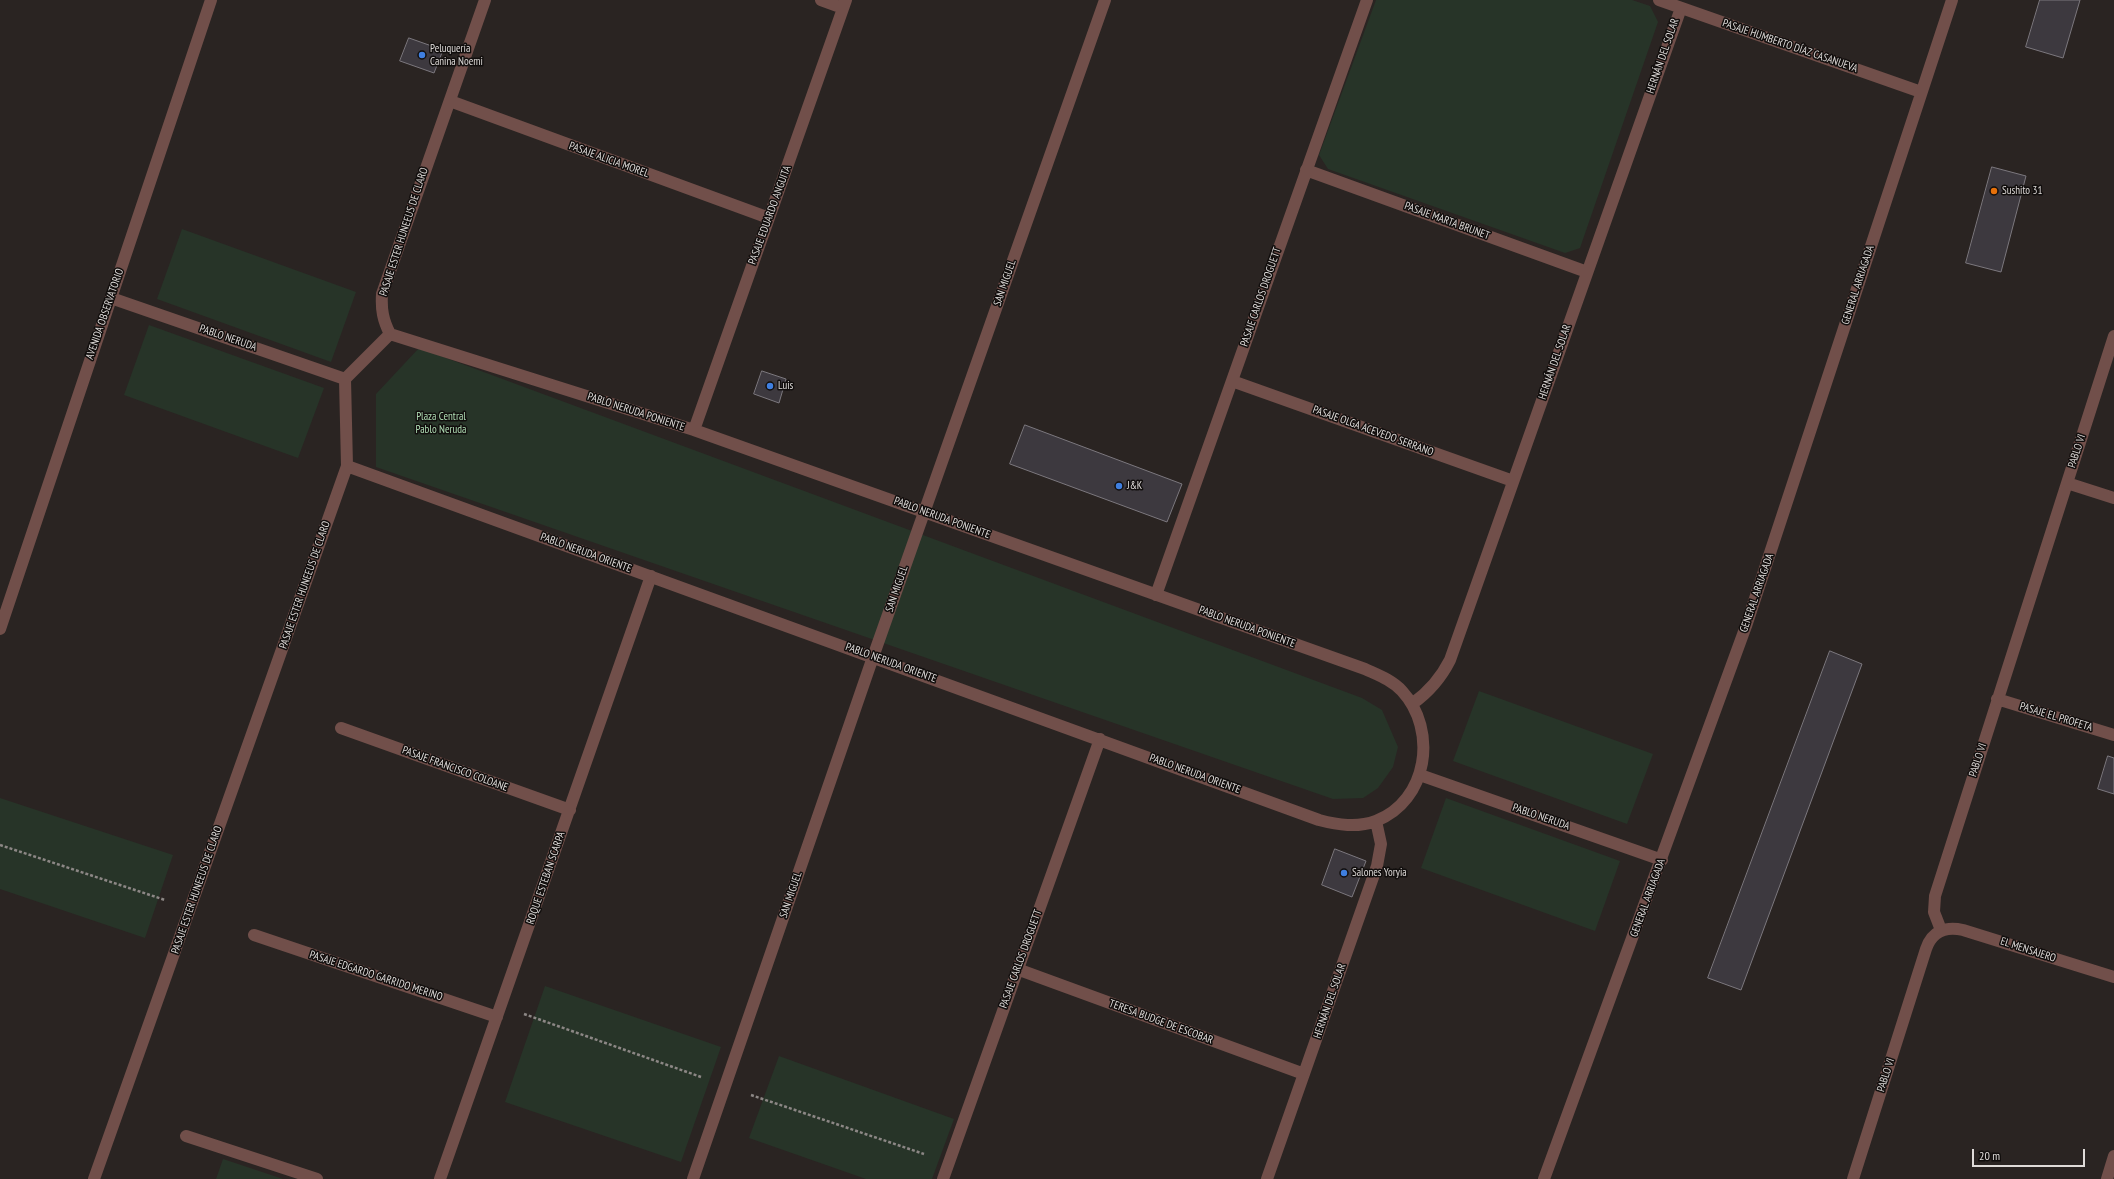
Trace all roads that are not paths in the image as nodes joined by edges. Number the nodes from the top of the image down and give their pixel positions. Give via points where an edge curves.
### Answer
1 (210, 0) edge
2 (485, 0) edge
3 (821, 0) edge
4 (1105, 0) edge
5 (1367, 0) edge
6 (1659, 0) edge
7 (1952, 0) edge
8 (845, 4) edge
9 (1681, 8) junction
10 (1922, 92) junction
11 (450, 101) junction
12 (1306, 170) junction
13 (769, 218) junction
14 (1587, 272) junction
15 (111, 298) junction
16 (390, 334) junction
17 (2114, 336) edge
18 (345, 379) junction
19 (1232, 381) junction
20 (694, 430) junction
21 (347, 466) junction
22 (1513, 481) junction
23 (2067, 483) junction
24 (2114, 498) edge
25 (924, 512) junction
26 (651, 576) junction
27 (1156, 595) junction
28 (0, 629) edge
29 (873, 657) junction
30 (1997, 699) junction
31 (1412, 704) junction
32 (341, 728) dead end
33 (2114, 735) edge
34 (1100, 739) junction
35 (1420, 775) junction
36 (570, 810) junction
37 (1376, 820) junction
38 (1662, 860) junction
39 (1941, 930) junction
40 (254, 935) dead end
41 (1017, 969) junction
42 (2114, 977) edge
43 (497, 1017) junction
44 (1304, 1074) junction
45 (186, 1136) dead end
46 (2114, 1156) edge
47 (947, 1178) edge
48 (94, 1179) edge
49 (317, 1179) edge
50 (440, 1179) edge
51 (693, 1179) edge
52 (1267, 1179) edge
53 (1544, 1179) edge
54 (1853, 1179) edge
55 (2107, 1179) edge

1 - 15 street, AVENIDA OBSERVATORIO
2 - 11 street, PASAJE ESTER HUNEEUS DE CLARO
3 - 8 street
4 - 25 street, SAN MIGUEL
5 - 12 street, PASAJE CARLOS DROGUETT
6 - 9 street, PASAJE HUMBERTO DÍAZ CASANUEVA
7 - 10 street, GENERAL ARRIAGADA
8 - 13 street, PASAJE EDUARDO ANGUITA
9 - 10 street, PASAJE HUMBERTO DÍAZ CASANUEVA
9 - 14 street, HERNÁN DEL SOLAR
10 - 38 street, GENERAL ARRIAGADA via 1746,626
11 - 13 street, PASAJE ALICIA MOREL
11 - 16 street, PASAJE ESTER HUNEEUS DE CLARO via 382,294 381,308
12 - 14 street, PASAJE MARTA BRUNET
12 - 19 street, PASAJE CARLOS DROGUETT
13 - 20 street, PASAJE EDUARDO ANGUITA
14 - 22 street, HERNÁN DEL SOLAR
15 - 18 street, PABLO NERUDA
15 - 28 street, AVENIDA OBSERVATORIO
16 - 18 street
16 - 20 street, PABLO NERUDA PONIENTE
17 - 23 street, PABLO VI
18 - 21 street, PASAJE ESTER HUNEEUS DE CLARO
19 - 22 street, PASAJE OLGA ACEVEDO SERRANO
19 - 27 street, PASAJE CARLOS DROGUETT
20 - 25 street, PABLO NERUDA PONIENTE
21 - 26 street, PABLO NERUDA ORIENTE
21 - 48 street, PASAJE ESTER HUNEEUS DE CLARO
22 - 31 street, HERNÁN DEL SOLAR via 1450,660 1434,685
23 - 24 street
23 - 30 street, PABLO VI
25 - 27 street, PABLO NERUDA PONIENTE
25 - 29 street, SAN MIGUEL
26 - 29 street, PABLO NERUDA ORIENTE
26 - 36 street, ROQUE ESTEBAN SCARPA
27 - 31 street, PABLO NERUDA PONIENTE via 1384,677 1401,690
29 - 34 street, PABLO NERUDA ORIENTE
29 - 51 street, SAN MIGUEL
30 - 33 street, PASAJE EL PROFETA
30 - 39 street, PABLO VI via 1934,896 1934,912
31 - 35 street, PABLO NERUDA PONIENTE via 1419,719 1424,741
32 - 36 street, PASAJE FRANCISCO COLOANE
34 - 37 street, PABLO NERUDA ORIENTE via 1319,820 1338,825 1357,825
34 - 41 street, PASAJE CARLOS DROGUETT
35 - 37 street, PABLO NERUDA ORIENTE via 1409,795 1394,810
35 - 38 street, PABLO NERUDA
36 - 43 street, ROQUE ESTEBAN SCARPA
37 - 44 street, HERNÁN DEL SOLAR via 1381,844 1380,855
38 - 53 street, GENERAL ARRIAGADA
39 - 42 street, EL MENSAJERO via 1952,927
39 - 54 street, PABLO VI via 1934,934 1926,949
40 - 43 street, PASAJE EDGARDO GARRIDO MERINO
41 - 44 street, TERESA BUDGE DE ESCOBAR
41 - 47 street, PASAJE CARLOS DROGUETT
43 - 50 street, ROQUE ESTEBAN SCARPA
44 - 52 street, HERNÁN DEL SOLAR
45 - 49 street
46 - 55 street

